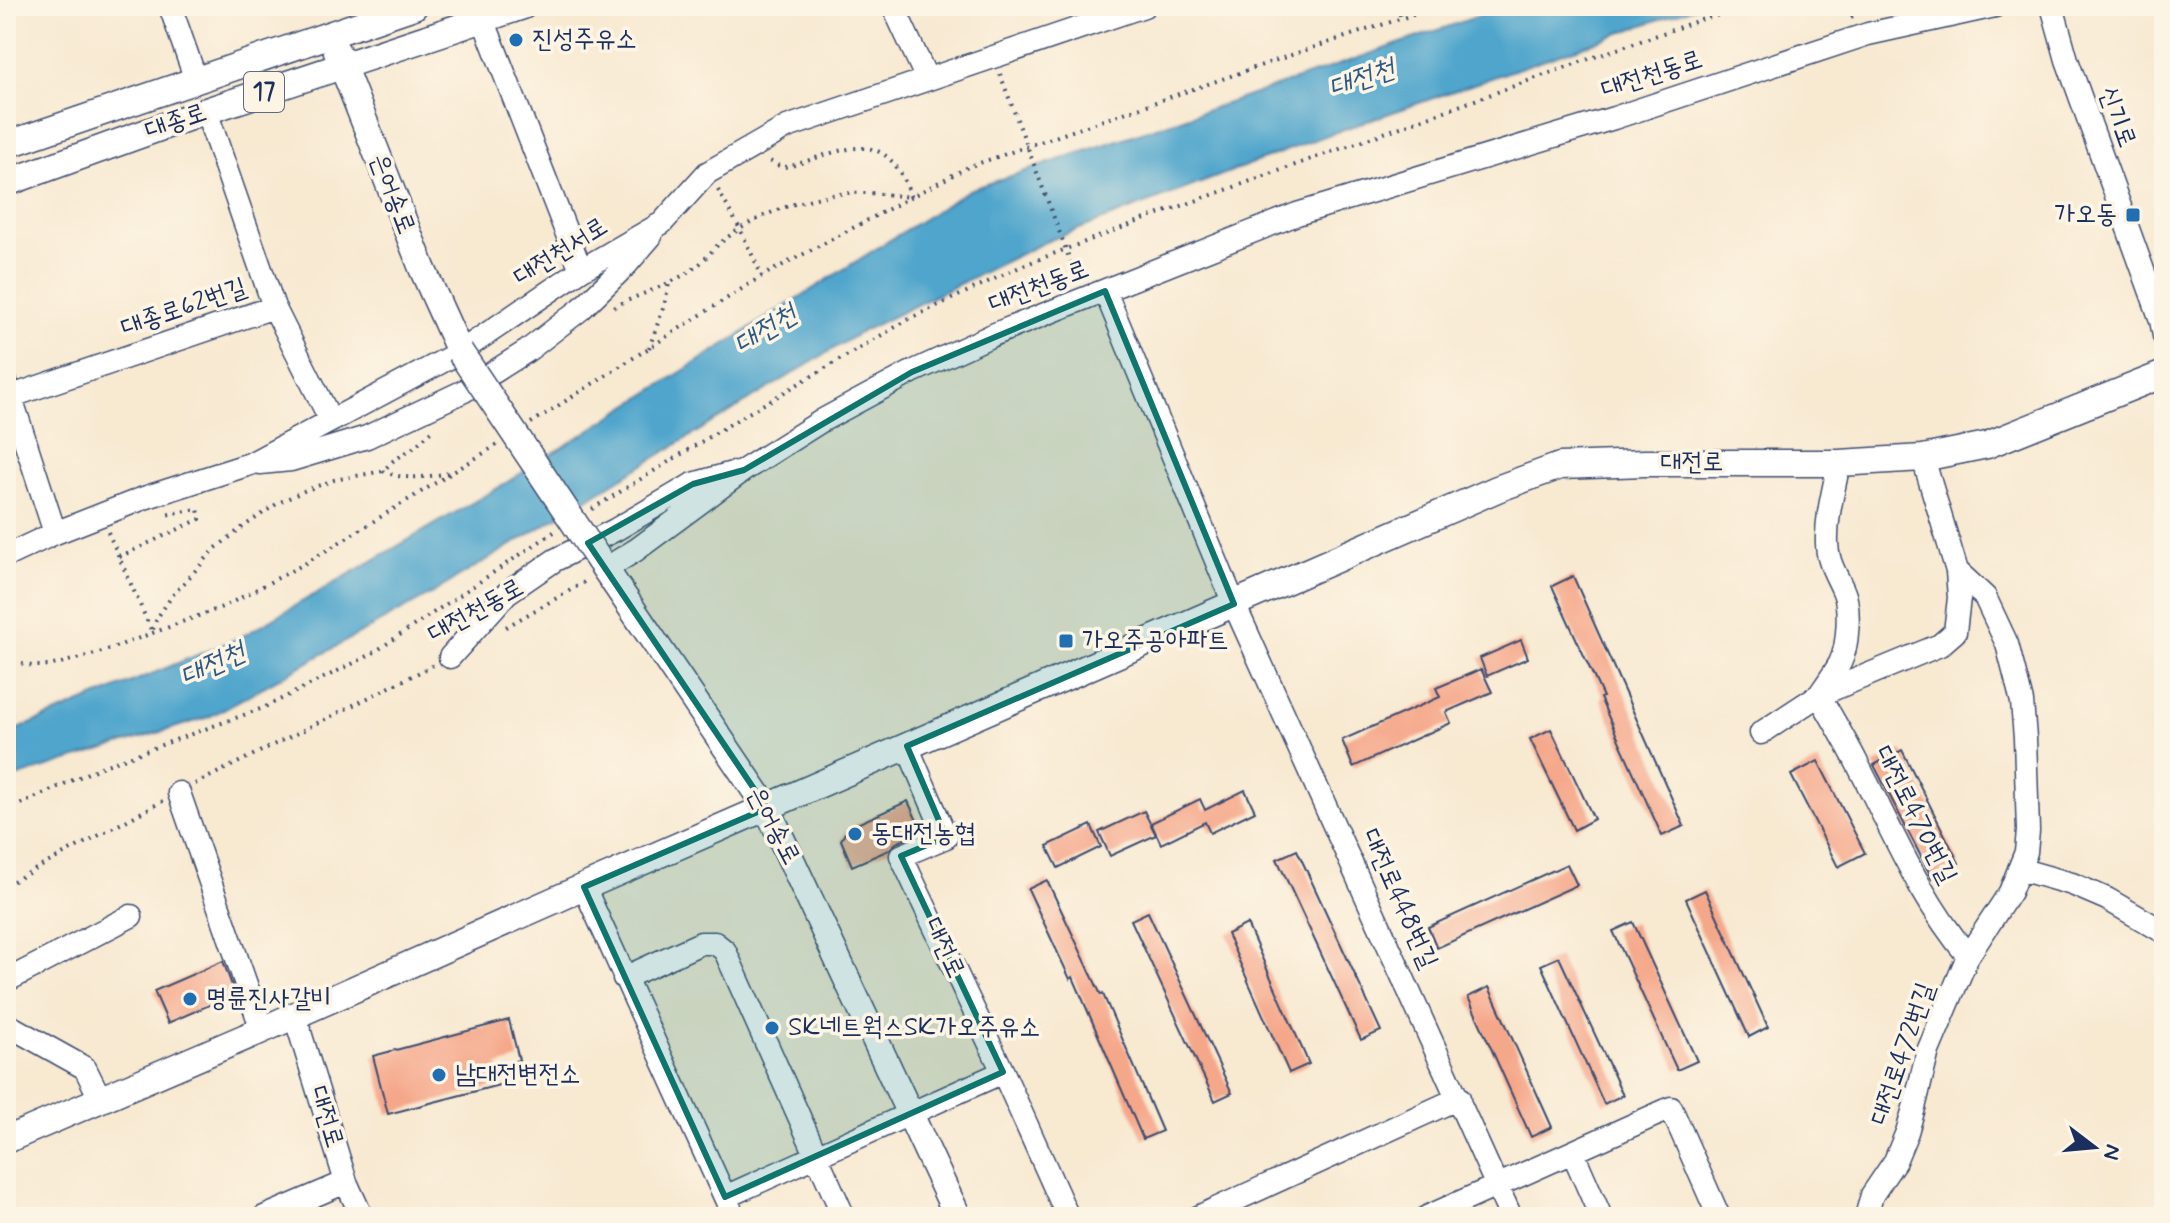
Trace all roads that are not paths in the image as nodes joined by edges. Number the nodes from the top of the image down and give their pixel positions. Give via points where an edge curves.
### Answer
1 (170, 6) edge
2 (414, 6) edge
3 (523, 6) edge
4 (893, 6) edge
5 (1995, 6) edge
6 (2052, 6) edge
7 (1130, 8) edge
8 (483, 19) junction
9 (330, 34) junction
10 (342, 66) junction
11 (927, 79) junction
12 (196, 80) junction
13 (206, 111) junction
14 (6, 145) edge
15 (6, 183) edge
16 (662, 223) junction
17 (581, 270) junction
18 (1105, 291) junction
19 (274, 307) junction
20 (2164, 336) edge
21 (460, 352) junction
22 (2164, 374) edge
23 (8, 392) edge
24 (331, 421) junction
25 (1923, 458) junction
26 (1839, 463) junction
27 (250, 464) junction
28 (744, 470) junction
29 (55, 533) junction
30 (6, 556) edge
31 (602, 564) junction
32 (1957, 571) junction
33 (1234, 604) junction
34 (450, 657) road end
35 (1819, 695) junction
36 (1761, 733) dead end
37 (907, 746) junction
38 (179, 793) road end
39 (767, 808) junction
40 (2019, 869) junction
41 (584, 887) junction
42 (131, 916) dead end
43 (2164, 932) edge
44 (1968, 956) junction
45 (624, 978) junction
46 (6, 981) edge
47 (295, 1016) junction
48 (6, 1024) edge
49 (262, 1030) junction
50 (1003, 1072) junction
51 (100, 1098) junction
52 (1459, 1098) junction
53 (910, 1113) junction
54 (6, 1140) edge
55 (1573, 1153) junction
56 (818, 1155) junction
57 (346, 1182) junction
58 (1497, 1186) junction
59 (729, 1207) edge
60 (1239, 1209) edge
61 (264, 1217) edge
62 (362, 1217) edge
63 (844, 1217) edge
64 (958, 1217) edge
65 (1068, 1217) edge
66 (1198, 1217) edge
67 (1427, 1217) edge
68 (1511, 1217) edge
69 (1601, 1217) edge
70 (1719, 1217) edge
71 (1866, 1217) edge

1 - 12 street
2 - 9 main road, 대종로 / 17
3 - 8 main road, 대종로 / 17
4 - 11 street
5 - 18 street, 대전천동로 via 1868,34 1297,214
6 - 20 street, 신기로
7 - 11 street, 대전천서로
8 - 10 main road, 대종로 / 17
8 - 17 street
9 - 10 main road, 은어송로
9 - 12 main road, 대종로 / 17
10 - 13 main road, 대종로 / 17
10 - 21 main road, 은어송로
11 - 16 street, 대전천서로 via 787,127 707,173
12 - 14 main road, 대종로 / 17
13 - 15 main road, 대종로 / 17
13 - 19 street, 대종로62번길
16 - 17 street, 대전천서로
16 - 27 street via 581,309 464,391 367,437 291,460
17 - 21 street, 대전천서로
18 - 28 street, 대전천동로 via 912,372
18 - 33 street
19 - 23 street, 대종로62번길
19 - 24 street
21 - 24 street, 대전천서로
21 - 31 main road, 은어송로, bridge
22 - 25 main road, 대전로 via 1987,445
23 - 29 street
24 - 27 street, 대전천서로
25 - 26 main road, 대전로
25 - 32 street, 대전로472번길
26 - 33 main road, 대전로 via 1560,466
26 - 35 street via 1826,545 1845,593 1846,640 1841,661
27 - 29 street, 대전천서로
28 - 31 street, 대전천동로 via 636,550
28 - 34 street via 693,484 555,560 507,593
29 - 30 street, 대전천서로
31 - 39 main road, 은어송로
32 - 35 street via 1955,632 1940,645
32 - 40 street, 대전로472번길 via 1995,614 2022,702 2028,831
33 - 37 main road, 대전로
33 - 52 street, 대전로448번길
35 - 36 street
35 - 44 street, 대전로470번길 via 1916,881
37 - 39 main road, 대전로
37 - 50 street, 대전로 via 946,837 901,856
38 - 49 street
39 - 41 main road, 대전로
39 - 53 main road, 은어송로
40 - 43 street via 2107,899
40 - 44 street, 대전로472번길
41 - 45 street
41 - 47 main road, 대전로
42 - 46 street
44 - 71 street, 대전로472번길 via 1928,1051 1907,1132 1872,1195
45 - 56 street via 701,943 715,943 725,951
45 - 59 street
47 - 49 main road, 대전로
47 - 57 street, 대전로
48 - 51 street via 85,1068
49 - 51 main road, 대전로
50 - 53 street
50 - 65 street, 대전로
51 - 54 main road, 대전로
52 - 58 street, 대전로448번길
52 - 60 street
53 - 56 street
53 - 64 main road, 은어송로
55 - 58 street
55 - 69 street
55 - 70 street via 1671,1108
56 - 59 street
56 - 63 street
57 - 61 street
57 - 62 street, 대전로
58 - 67 street
58 - 68 street, 대전로448번길
60 - 66 street

